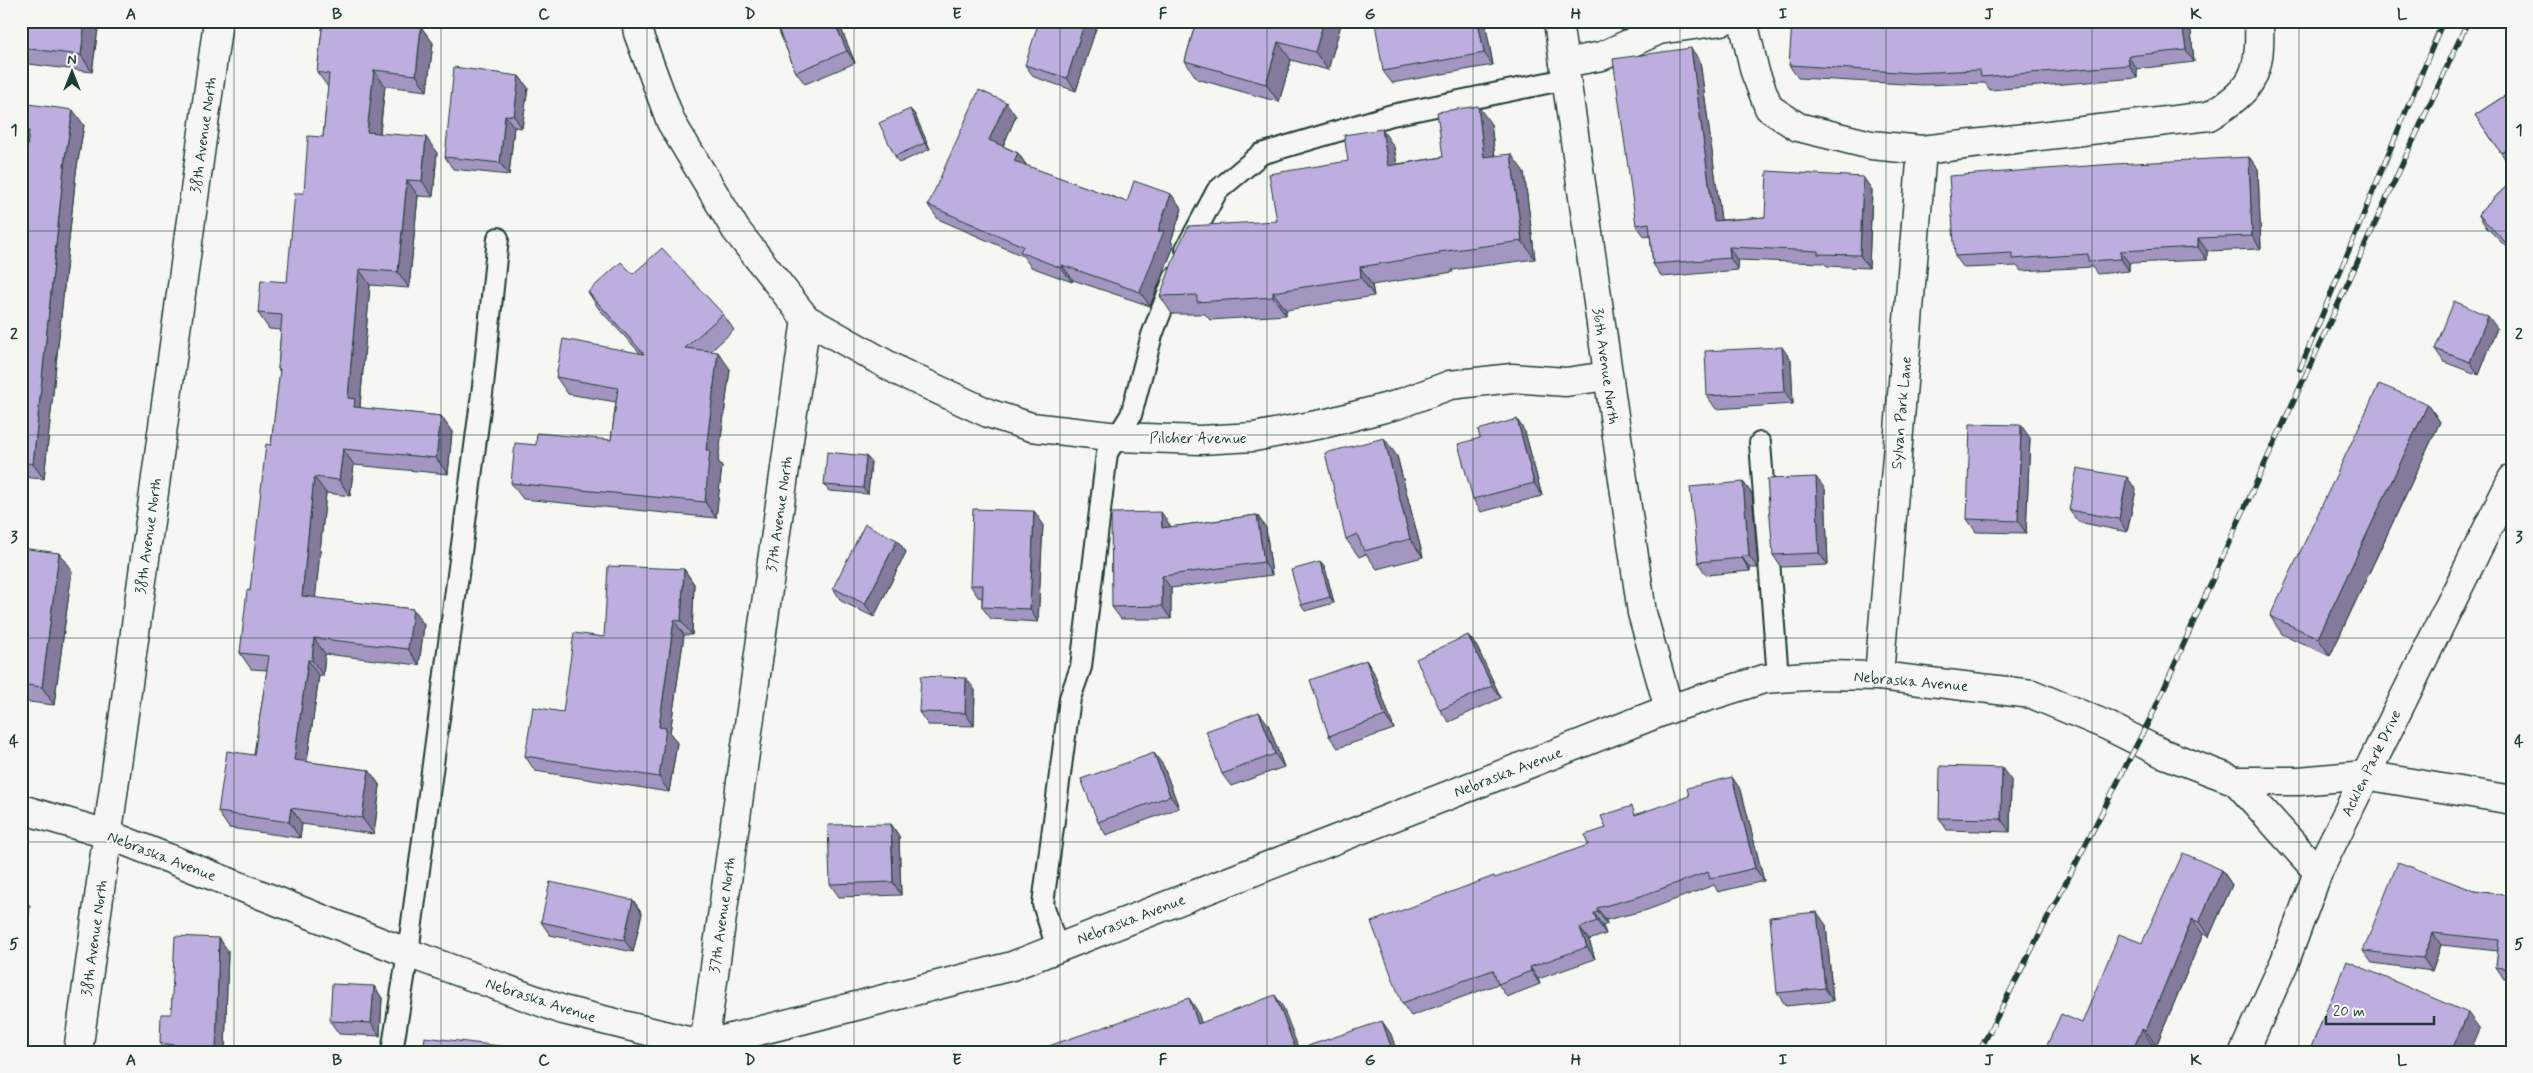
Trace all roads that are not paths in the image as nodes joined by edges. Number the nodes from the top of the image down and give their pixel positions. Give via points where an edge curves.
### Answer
1 (218, 21) edge
2 (636, 21) edge
3 (1558, 21) edge
4 (1722, 21) edge
5 (1743, 21) edge
6 (2259, 21) edge
7 (1565, 71) junction
8 (1922, 150) junction
9 (498, 238) dead end
10 (806, 319) junction
11 (1607, 376) junction
12 (1118, 437) junction
13 (1760, 443) dead end
14 (2512, 479) edge
15 (1879, 676) junction
16 (1778, 678) junction
17 (1669, 709) junction
18 (2365, 775) junction
19 (2236, 781) junction
20 (2512, 800) edge
21 (21, 809) edge
22 (107, 834) junction
23 (2318, 872) junction
24 (1057, 948) junction
25 (408, 953) junction
26 (703, 1048) edge
27 (78, 1052) edge
28 (392, 1052) edge
29 (2244, 1052) edge

1 - 22 street, 38th Avenue North
2 - 10 street via 670,122 736,230
3 - 7 street, 36th Avenue North
4 - 7 street via 1659,30
5 - 8 street via 1755,72 1769,108 1798,127 1870,145
6 - 8 street via 2260,53 2250,82 2234,101 2209,116
7 - 11 street, 36th Avenue North
7 - 12 lane via 1392,115 1261,154 1217,191 1180,260 1152,335 1130,415
8 - 15 street, Sylvan Park Lane
9 - 25 lane via 483,386
10 - 12 street, Pilcher Avenue via 900,372 988,413 1031,427
10 - 26 street, 37th Avenue North
11 - 12 street, Pilcher Avenue via 1566,382 1512,378 1450,385 1396,405 1328,423 1254,437 1200,440
11 - 17 street, 36th Avenue North via 1642,613
12 - 24 lane via 1107,453 1081,667 1070,698 1043,904
13 - 16 lane
14 - 18 street, Acklen Park Drive
15 - 16 street, Nebraska Avenue
15 - 19 street, Nebraska Avenue via 2032,694 2162,753
16 - 17 street, Nebraska Avenue
17 - 24 street, Nebraska Avenue
18 - 19 street via 2299,781
18 - 20 street
18 - 23 street, Acklen Park Drive
19 - 23 street
21 - 22 street, Nebraska Avenue
22 - 25 street, Nebraska Avenue
22 - 27 street, 38th Avenue North
23 - 29 street, Acklen Park Drive via 2285,961
24 - 26 street, Nebraska Avenue via 1012,966
25 - 26 street, Nebraska Avenue via 563,1010
25 - 28 lane

